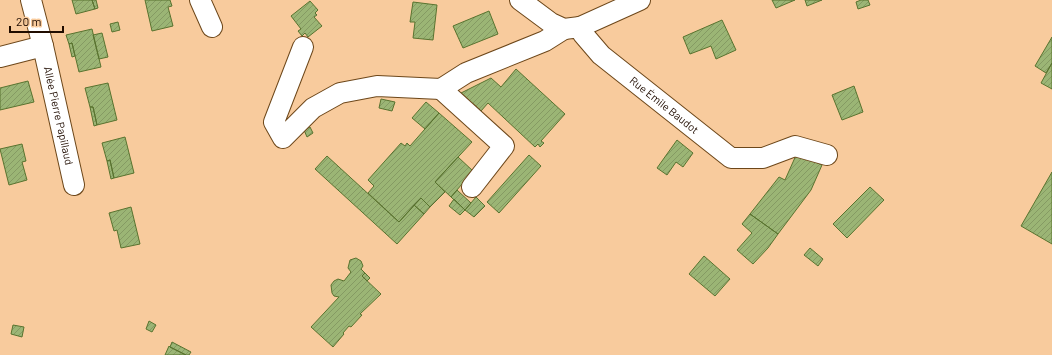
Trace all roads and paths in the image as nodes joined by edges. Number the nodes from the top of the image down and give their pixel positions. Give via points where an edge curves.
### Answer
1 (31, 0) edge
2 (200, 0) edge
3 (520, 0) edge
4 (640, 0) edge
5 (212, 27) dead end
6 (572, 28) junction
7 (43, 46) junction
8 (303, 47) dead end
9 (0, 57) edge
10 (441, 89) junction
11 (828, 155) dead end
12 (74, 185) dead end
13 (472, 188) dead end

1 - 7 street, Allée Pierre Papillaud
2 - 5 street
3 - 6 street, Rue Émile Baudot via 551,24
4 - 6 street
6 - 10 street via 466,73
6 - 11 street, Rue Émile Baudot via 584,34 601,55 731,158 764,158 795,146
7 - 9 street
7 - 12 street, Allée Pierre Papillaud
8 - 10 street via 274,122 283,138 313,108 340,93 377,86
10 - 13 street via 504,146

